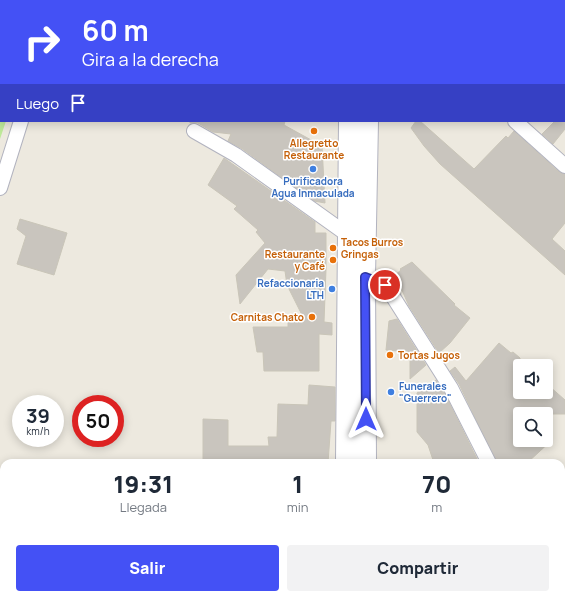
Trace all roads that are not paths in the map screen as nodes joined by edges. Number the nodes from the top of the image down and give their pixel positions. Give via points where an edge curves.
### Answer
1 (22, 122) edge
2 (349, 122) edge
3 (368, 122) edge
4 (516, 122) edge
5 (194, 131) dead end
6 (565, 166) edge
7 (0, 188) edge
8 (348, 235) junction
9 (356, 274) junction
10 (346, 459) edge
11 (366, 459) edge
12 (487, 459) edge

1 - 7 street
2 - 8 main road
3 - 9 main road
4 - 6 street
5 - 8 street via 236,155
8 - 9 main road
9 - 10 main road
9 - 11 main road
9 - 12 street via 385,285 390,292 451,388

